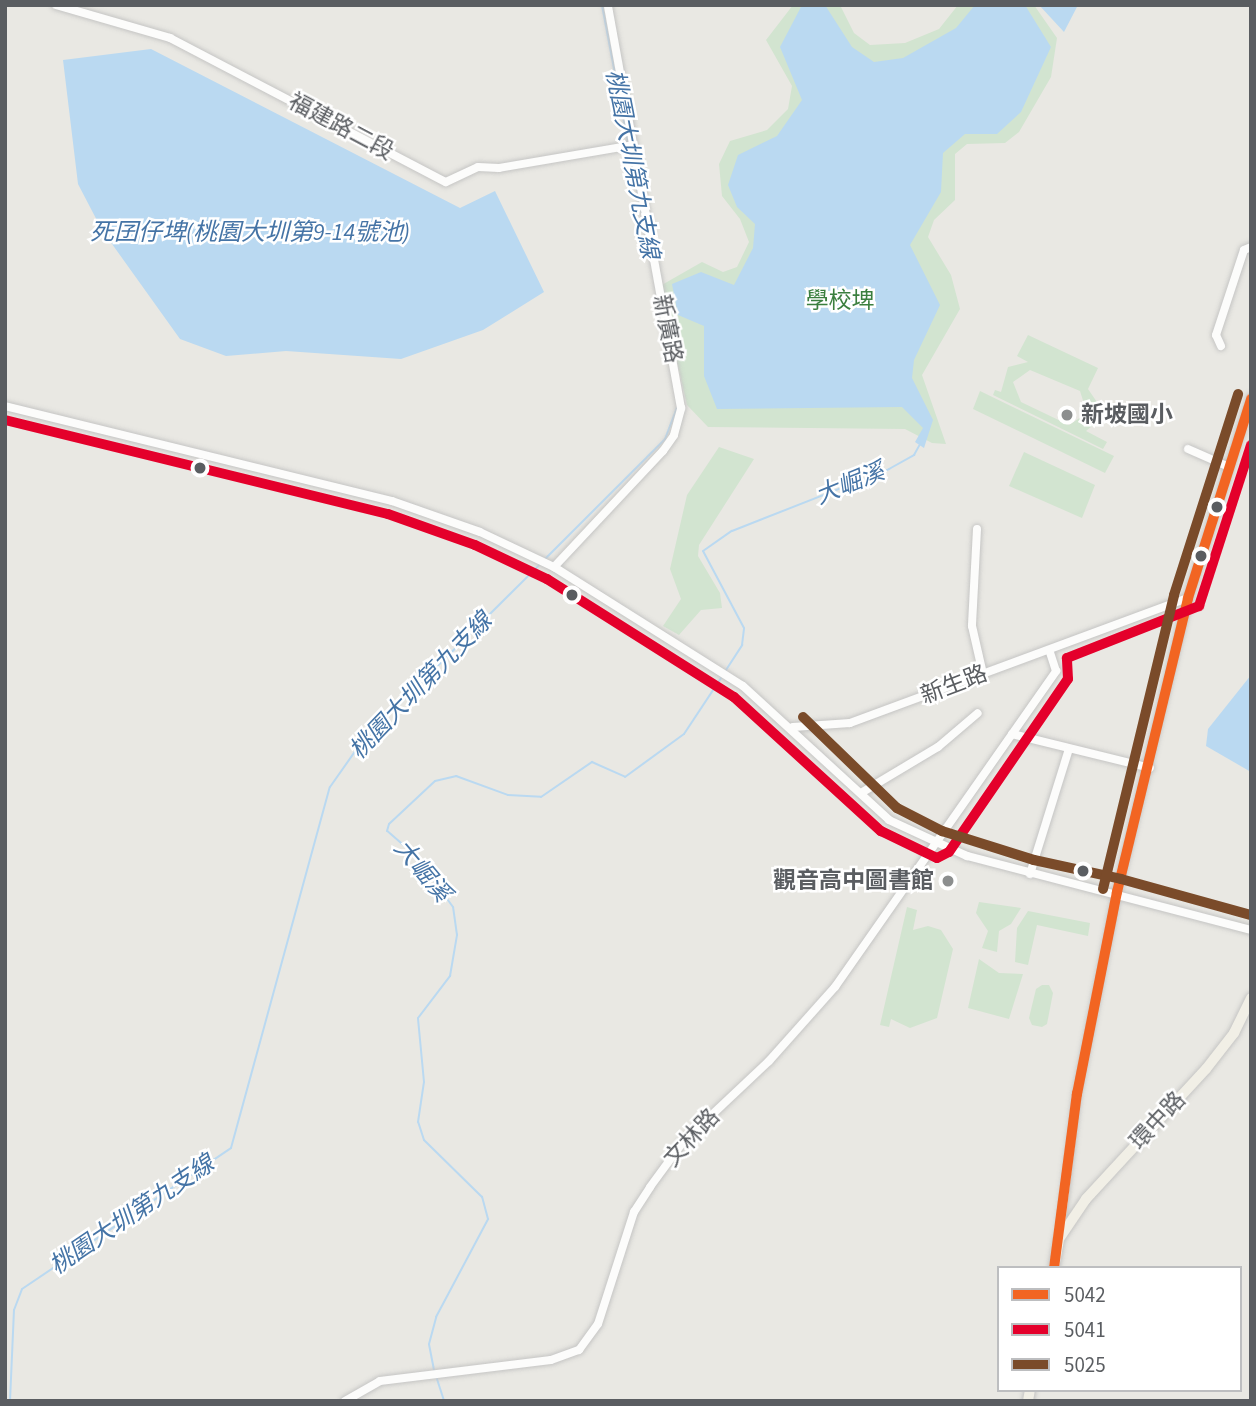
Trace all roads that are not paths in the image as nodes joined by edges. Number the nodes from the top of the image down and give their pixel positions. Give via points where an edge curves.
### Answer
1 (56, 5) edge
2 (608, 5) edge
3 (633, 145) junction
4 (1248, 248) edge
5 (1221, 346) dead end
6 (1251, 398) edge
7 (5, 406) edge
8 (1188, 449) dead end
9 (1227, 466) junction
10 (977, 529) dead end
11 (554, 567) junction
12 (1188, 598) junction
13 (1049, 650) junction
14 (983, 674) junction
15 (978, 713) dead end
16 (793, 727) junction
17 (1012, 734) junction
18 (1069, 749) junction
19 (1150, 768) junction
20 (861, 793) junction
21 (937, 844) junction
22 (1030, 874) junction
23 (1117, 892) junction
24 (1251, 930) edge
25 (1251, 998) edge
26 (1059, 1239) junction
27 (1054, 1266) edge
28 (345, 1401) edge

1 - 3 street, 福建路二段 via 170,38 446,182 478,167
2 - 3 street, 新廣路
3 - 11 street, 新廣路 via 681,408 674,435 663,451
4 - 5 street via 1216,335
6 - 9 street
7 - 11 street via 431,512
8 - 9 street
9 - 12 street
10 - 14 street via 972,626
11 - 16 street via 724,673
12 - 13 street, 新生路
12 - 19 street
13 - 14 street, 新生路
13 - 17 street, 文林路 via 1056,671
14 - 16 street, 新生路 via 850,723
15 - 20 street via 938,747
16 - 20 street
17 - 18 street
17 - 21 street, 文林路
18 - 19 street
18 - 22 street
19 - 23 street
20 - 21 street via 889,820
21 - 22 street
21 - 28 street, 文林路 via 835,987 769,1061 683,1142 650,1187 634,1212 598,1324 579,1350 558,1359 380,1381
22 - 23 street
23 - 24 street
23 - 26 street via 1077,1094
25 - 26 main road, 環中路 via 1234,1033 1206,1069 1086,1199
26 - 27 main road

